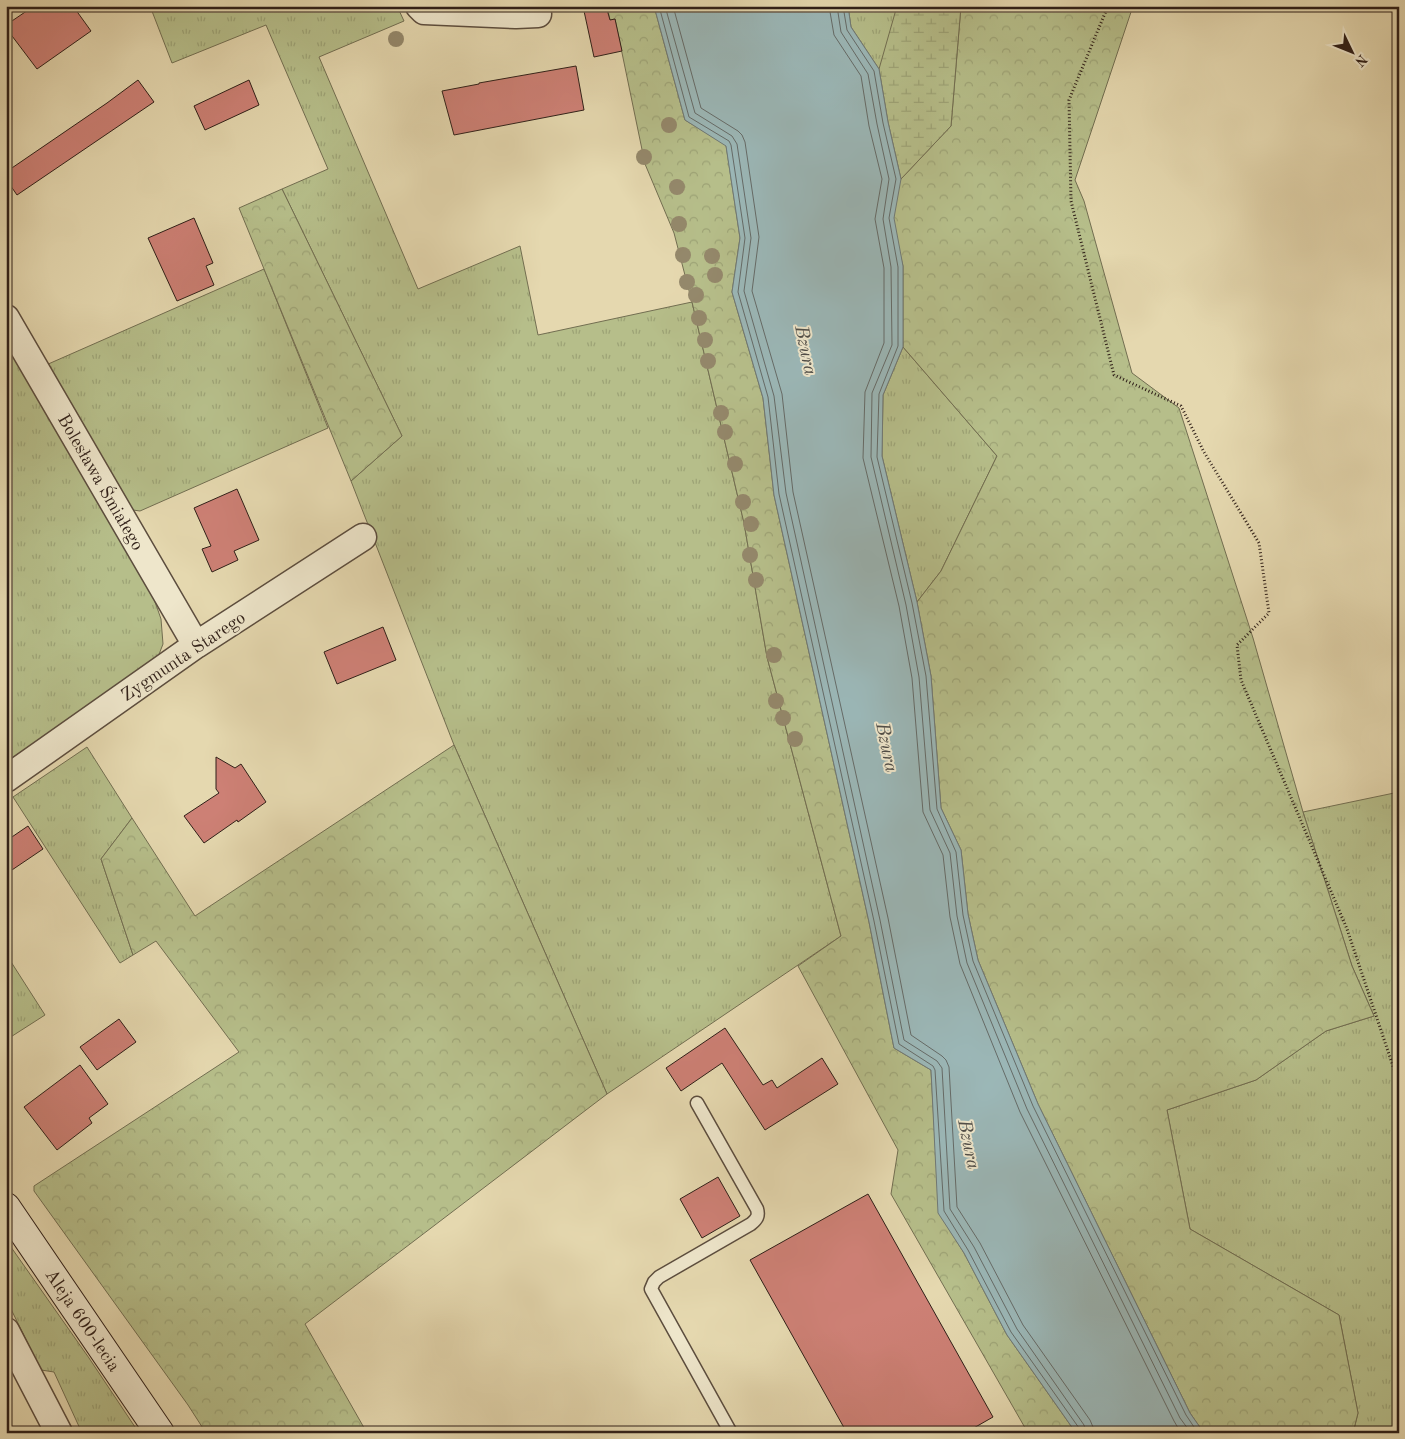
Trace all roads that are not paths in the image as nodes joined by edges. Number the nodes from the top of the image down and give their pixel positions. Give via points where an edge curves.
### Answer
1 (419, 6) edge
2 (538, 14) dead end
3 (6, 318) edge
4 (363, 537) dead end
5 (196, 645) junction
6 (6, 779) edge
7 (697, 1103) dead end
8 (6, 1207) edge
9 (6, 1331) edge
10 (59, 1433) edge
11 (160, 1433) edge
12 (731, 1433) edge

1 - 2 street via 424,11
3 - 5 street, Bolesława Śmiałego
4 - 5 street, Zygmunta Starego
5 - 6 street, Zygmunta Starego
7 - 12 lane via 759,1215 751,1224 659,1278 651,1289
8 - 11 main road, Aleja 600-lecia
9 - 10 street

